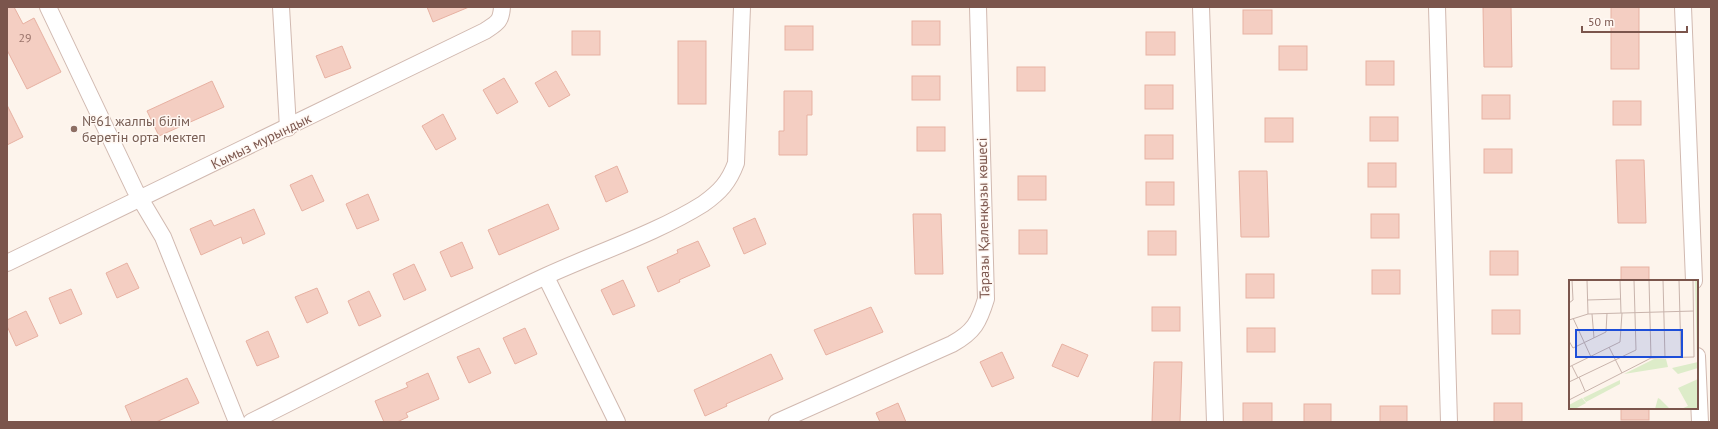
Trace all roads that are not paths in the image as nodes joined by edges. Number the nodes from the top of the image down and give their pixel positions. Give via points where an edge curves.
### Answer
1 (48, 7) edge
2 (281, 7) edge
3 (502, 7) edge
4 (742, 7) edge
5 (978, 7) edge
6 (1201, 7) edge
7 (1437, 7) edge
8 (1683, 7) edge
9 (288, 128) junction
10 (142, 199) junction
11 (7, 263) edge
12 (546, 277) junction
13 (1694, 280) edge
14 (1698, 378) edge
15 (237, 422) edge
16 (251, 422) edge
17 (617, 422) edge
18 (777, 422) edge
19 (1215, 422) edge
20 (1449, 422) edge
21 (1700, 422) edge

1 - 10 street via 135,190
2 - 9 street
3 - 9 street, Кымыз мурындык via 501,18 485,31
4 - 12 street via 736,163 730,179 702,204 660,226
5 - 18 street, Таразы Қаленқызы көшесі via 986,299 981,314 966,336 952,344
6 - 19 street
7 - 20 street
8 - 13 street
9 - 10 street, Кымыз мурындык
10 - 11 street, Кымыз мурындык
10 - 15 street via 163,236
12 - 16 street
12 - 17 street
14 - 21 street

